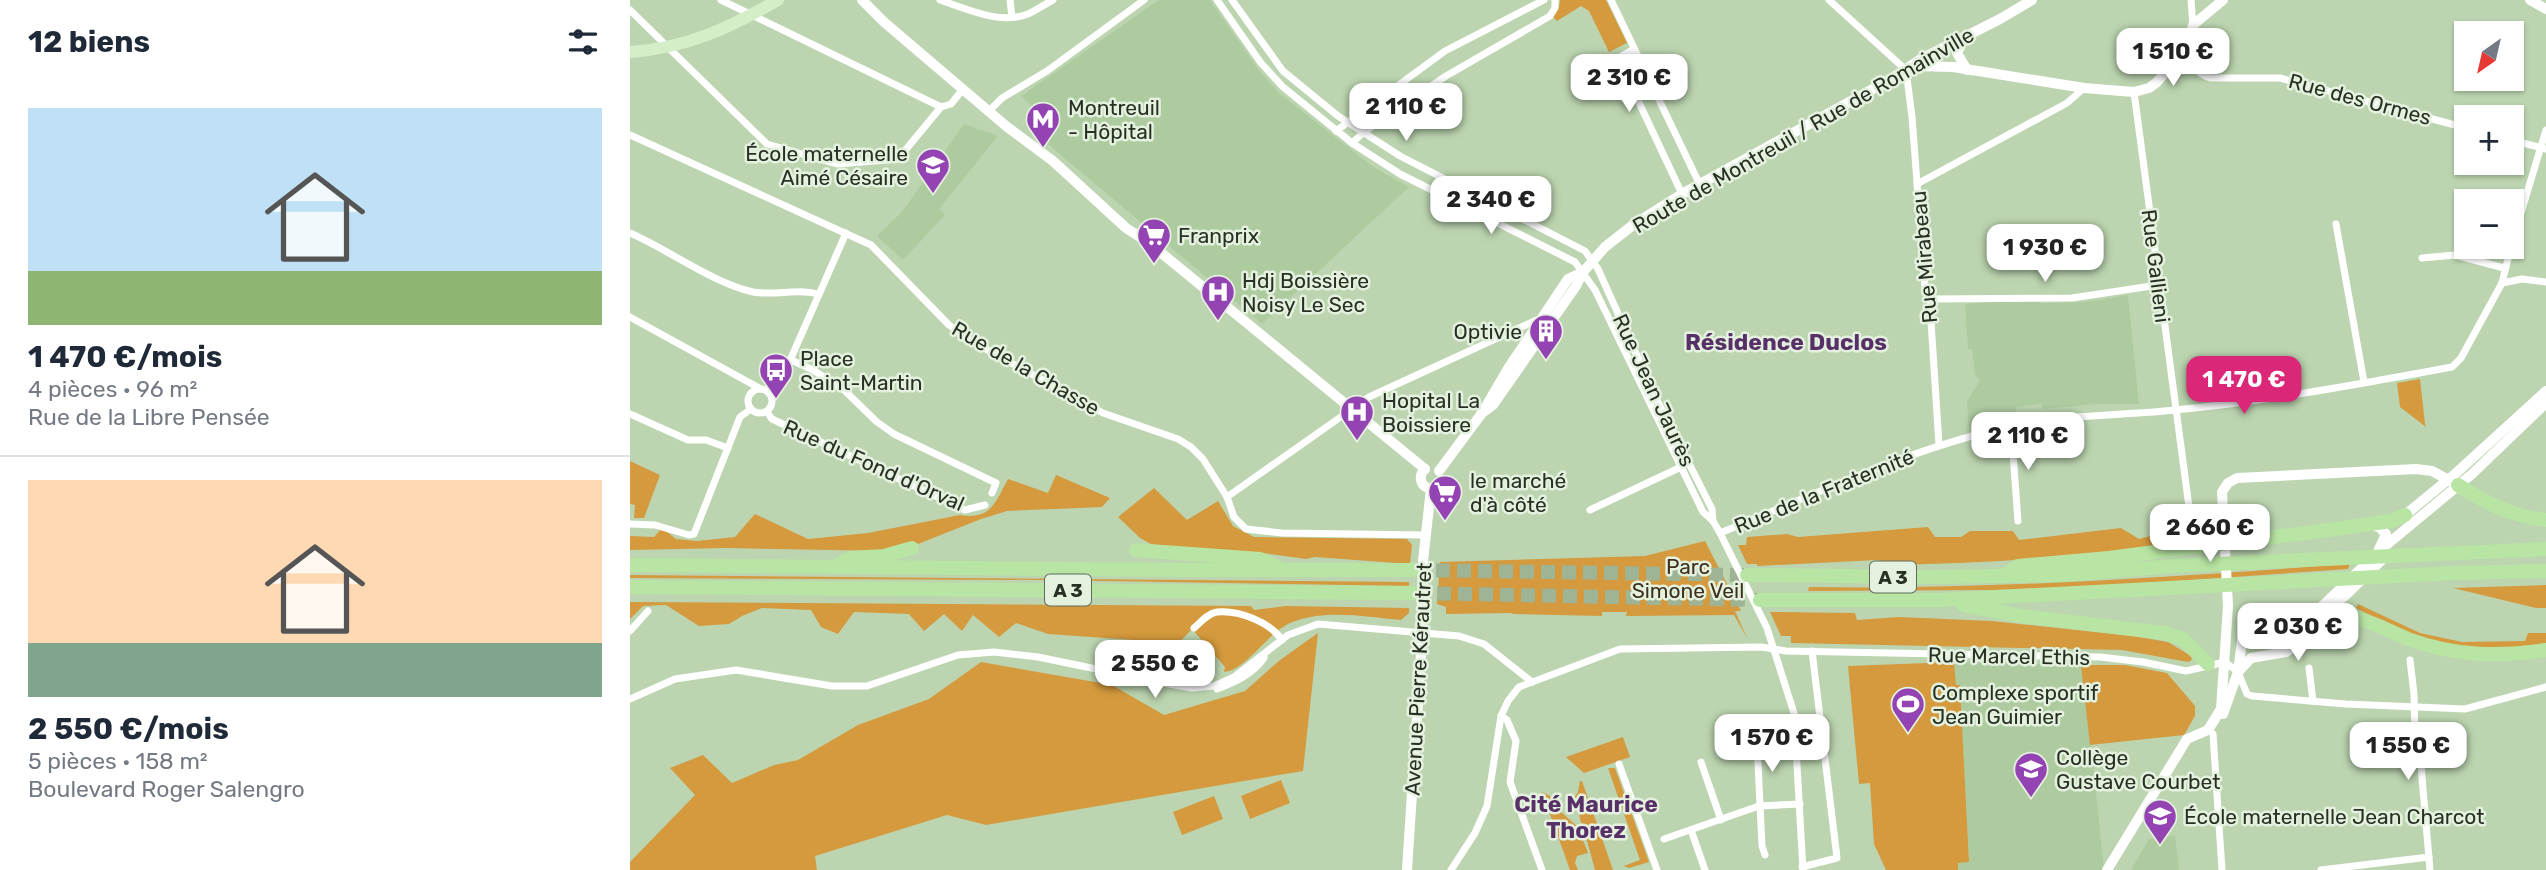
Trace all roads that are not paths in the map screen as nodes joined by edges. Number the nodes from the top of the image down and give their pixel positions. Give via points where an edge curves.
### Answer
1 (721, 0) edge
2 (778, 0) edge
3 (862, 0) edge
4 (940, 0) edge
5 (1010, 0) edge
6 (1053, 0) edge
7 (1144, 0) edge
8 (1217, 0) edge
9 (1232, 0) edge
10 (1544, 0) edge
11 (1555, 0) edge
12 (1611, 0) edge
13 (1831, 0) edge
14 (2032, 0) edge
15 (2191, 0) edge
16 (2222, 0) edge
17 (2530, 0) edge
18 (1528, 4) edge
19 (2546, 9) edge
20 (630, 10) edge
21 (751, 15) junction
22 (1012, 17) junction
23 (2193, 25) junction
24 (1966, 35) junction
25 (2187, 47) junction
26 (668, 48) junction
27 (1634, 49) junction
28 (630, 52) edge
29 (1909, 68) junction
30 (1966, 70) junction
31 (2084, 88) junction
32 (963, 89) junction
33 (2134, 92) junction
34 (941, 107) junction
35 (989, 111) junction
36 (1348, 121) junction
37 (2454, 125) edge
38 (2546, 130) edge
39 (1336, 131) junction
40 (1364, 132) junction
41 (630, 135) edge
42 (1352, 143) junction
43 (2524, 143) edge
44 (2544, 148) edge
45 (1917, 184) junction
46 (1700, 186) junction
47 (1682, 194) junction
48 (2524, 208) edge
49 (2336, 224) dead end
50 (630, 233) edge
51 (846, 233) junction
52 (2422, 258) dead end
53 (1592, 259) junction
54 (2507, 259) edge
55 (2504, 268) junction
56 (1583, 272) junction
57 (2546, 282) edge
58 (2502, 283) junction
59 (2158, 285) junction
60 (818, 294) junction
61 (1932, 299) junction
62 (630, 317) edge
63 (1542, 318) junction
64 (791, 360) junction
65 (743, 378) junction
66 (2364, 382) junction
67 (761, 389) junction
68 (2546, 391) edge
69 (753, 392) junction
70 (771, 395) junction
71 (2546, 403) edge
72 (751, 409) junction
73 (1351, 409) junction
74 (2176, 410) junction
75 (767, 412) junction
76 (1482, 413) junction
77 (630, 414) edge
78 (2011, 426) junction
79 (1939, 444) junction
80 (728, 448) junction
81 (1681, 467) junction
82 (1425, 469) junction
83 (1438, 471) junction
84 (2453, 482) junction
85 (1431, 489) junction
86 (992, 493) dead end
87 (1227, 497) junction
88 (985, 505) dead end
89 (1590, 510) dead end
90 (2405, 515) joint
91 (2018, 520) dead end
92 (2546, 520) edge
93 (1713, 521) junction
94 (2191, 522) dead end
95 (630, 524) edge
96 (2368, 524) junction
97 (1720, 533) junction
98 (2395, 539) junction
99 (1425, 540) junction
100 (912, 548) dead end
101 (2546, 549) edge
102 (1136, 550) dead end
103 (630, 565) edge
104 (831, 567) junction
105 (1285, 570) junction
106 (1415, 570) tunnel mouth
107 (2546, 571) edge
108 (1747, 575) tunnel mouth
109 (2002, 576) junction
110 (630, 587) edge
111 (1416, 593) tunnel mouth
112 (1760, 600) tunnel mouth
113 (1941, 600) junction
114 (2228, 601) junction
115 (648, 611) dead end
116 (2315, 613) junction
117 (2250, 615) junction
118 (1195, 628) dead end
119 (630, 631) edge
120 (1422, 633) junction
121 (1282, 640) junction
122 (1773, 650) junction
123 (2546, 650) edge
124 (1812, 652) junction
125 (2410, 660) dead end
126 (2225, 662) junction
127 (2208, 664) junction
128 (2309, 668) dead end
129 (2238, 672) junction
130 (1532, 682) junction
131 (2546, 687) edge
132 (630, 699) edge
133 (2313, 701) junction
134 (2414, 708) junction
135 (1502, 716) junction
136 (2213, 734) junction
137 (2187, 739) junction
138 (1757, 742) dead end
139 (1701, 762) dead end
140 (1619, 764) dead end
141 (1800, 804) junction
142 (1759, 806) junction
143 (1721, 820) junction
144 (1691, 830) junction
145 (1664, 839) dead end
146 (1765, 855) dead end
147 (2429, 857) junction
148 (1803, 868) edge
149 (1407, 870) edge
150 (1451, 870) edge
151 (1542, 870) edge
152 (1657, 870) edge
153 (1705, 870) edge
154 (2107, 870) edge
155 (2222, 870) edge
156 (2321, 870) edge
157 (2430, 870) edge

1 - 21 street
2 - 21 main road
3 - 32 main road
4 - 22 street via 990,16
5 - 22 street
6 - 22 street
7 - 35 street via 1047,71 1017,86
8 - 39 street via 1261,63
9 - 36 street via 1283,71
10 - 18 street
11 - 40 street via 1550,16 1446,76
12 - 27 street
13 - 29 street
14 - 24 main road, Route de Montreuil / Rue de Romainville
15 - 23 street
16 - 23 main road
17 - 19 main road
18 - 36 street via 1445,51
20 - 26 street
21 - 26 main road via 707,37
21 - 34 street
23 - 25 main road
24 - 29 main road, Route de Montreuil / Rue de Romainville
24 - 30 main road via 1957,53
25 - 33 main road via 2157,82
25 - 37 street, Rue des Ormes via 2202,76 2280,78
26 - 28 main road
26 - 34 street via 767,144 837,164 898,159
27 - 46 street
27 - 47 street via 1618,58
29 - 30 main road
29 - 45 street, Rue Mirabeau
29 - 46 main road, Route de Montreuil / Rue de Romainville
30 - 31 main road
31 - 33 main road
31 - 45 street via 2067,103
32 - 34 street via 951,104
32 - 35 main road
33 - 59 street, Rue Gallieni
35 - 73 main road
36 - 39 street
36 - 40 street
38 - 44 street
39 - 42 street
40 - 42 street
40 - 53 street via 1401,156 1580,247
41 - 51 street, Rue de la Chasse
42 - 56 street via 1400,174 1575,262
43 - 44 street
44 - 48 street
45 - 61 street, Rue Mirabeau via 1925,288
46 - 47 main road, Route de Montreuil / Rue de Romainville
47 - 53 main road, Route de Montreuil / Rue de Romainville via 1633,225
49 - 66 street
50 - 60 street via 752,291
51 - 60 street
51 - 87 street, Rue de la Chasse via 871,245 949,325 971,341 1103,413 1191,447
52 - 55 street via 2455,255
53 - 56 main road, Route de Montreuil / Rue de Romainville
53 - 93 street, Rue Jean Jaurès via 1712,509
54 - 55 street
55 - 58 street
56 - 63 main road via 1569,278
56 - 76 main road via 1493,405
56 - 81 street, Rue Jean Jaurès
57 - 58 street via 2522,279
58 - 66 street, Rue de la Fraternité via 2452,367
59 - 61 street via 2073,298
59 - 74 street, Rue Gallieni
60 - 64 street
61 - 79 street, Rue Mirabeau
62 - 65 street
63 - 73 street
63 - 76 main road
64 - 70 street via 778,390
64 - 86 street via 844,390 894,434 996,483
65 - 67 street
65 - 69 street
66 - 74 street, Rue de la Fraternité
67 - 69 street
67 - 70 street
68 - 84 main road
69 - 72 street via 748,399
70 - 75 street
71 - 84 main road
72 - 75 street via 758,414
72 - 80 street via 740,416
73 - 82 main road
73 - 87 street
74 - 78 street, Rue de la Fraternité via 2049,418
74 - 94 street, Rue Gallieni
75 - 88 street, Rue du Fond d'Orval via 772,419 965,510
76 - 83 main road
77 - 80 street via 688,440 706,440
78 - 79 street, Rue de la Fraternité
78 - 91 street
79 - 97 street, Rue de la Fraternité
80 - 95 street via 694,534
81 - 89 street
81 - 93 street, Rue Jean Jaurès via 1703,512
82 - 83 main road
82 - 85 main road via 1420,481
83 - 85 main road via 1442,480
84 - 90 main road
84 - 92 highway via 2494,507
84 - 98 main road via 2426,515
84 - 114 main road via 2416,469 2237,478 2222,492
85 - 99 main road, Avenue Pierre Kérautret
87 - 99 street, Rue de la Chasse via 1234,517 1245,529
90 - 96 highway
93 - 97 street, Rue Jean Jaurès
96 - 98 main road
96 - 109 highway via 2018,566
97 - 122 street, Rue Jean Jaurès via 1767,628
98 - 116 main road
98 - 116 main road via 2347,594
99 - 120 main road, Avenue Pierre Kérautret
100 - 104 highway via 850,558
101 - 109 highway, A 3
102 - 105 highway via 1260,559
103 - 104 highway, A 3
104 - 105 highway, A 3
105 - 106 highway, A 3
107 - 113 highway, A 3
108 - 109 highway, A 3
110 - 111 highway, A 3
112 - 113 highway, A 3
113 - 127 highway via 2021,616 2164,633 2183,639
114 - 117 main road
114 - 126 main road
115 - 119 street
116 - 117 main road
116 - 123 highway via 2362,620 2458,652 2483,656
116 - 129 main road via 2300,643 2286,652 2251,658
117 - 129 main road via 2244,625
118 - 121 street via 1218,612 1251,617
120 - 121 street via 1318,624
120 - 130 street via 1459,636 1484,644
120 - 149 main road, Avenue Pierre Kérautret
121 - 132 street via 1259,666 1236,682 1192,692 1035,661 1034,656 994,652 958,655 881,683 850,688 719,671 675,679
122 - 124 street, Rue Marcel Ethis
122 - 130 street, Rue Marcel Ethis via 1620,649
122 - 141 street, Rue Jean Jaurès via 1794,713
124 - 127 street, Rue Marcel Ethis via 2100,657 2186,671
124 - 148 street via 1837,858
125 - 134 street
126 - 127 street, Rue Marcel Ethis
126 - 129 street
126 - 137 main road via 2221,709 2208,730
128 - 133 street
129 - 133 street via 2247,694
129 - 136 main road
130 - 135 street via 1520,687
131 - 134 street via 2465,709
133 - 134 street
134 - 147 street
135 - 150 street via 1487,806
135 - 151 street via 1516,741 1510,782
136 - 137 main road
136 - 155 street
137 - 154 main road
138 - 142 street
139 - 143 street
140 - 152 street
141 - 142 street
141 - 148 street, Rue Jean Jaurès
142 - 143 street
142 - 146 street
143 - 144 street
144 - 145 street
144 - 153 street
147 - 156 street
147 - 157 street

